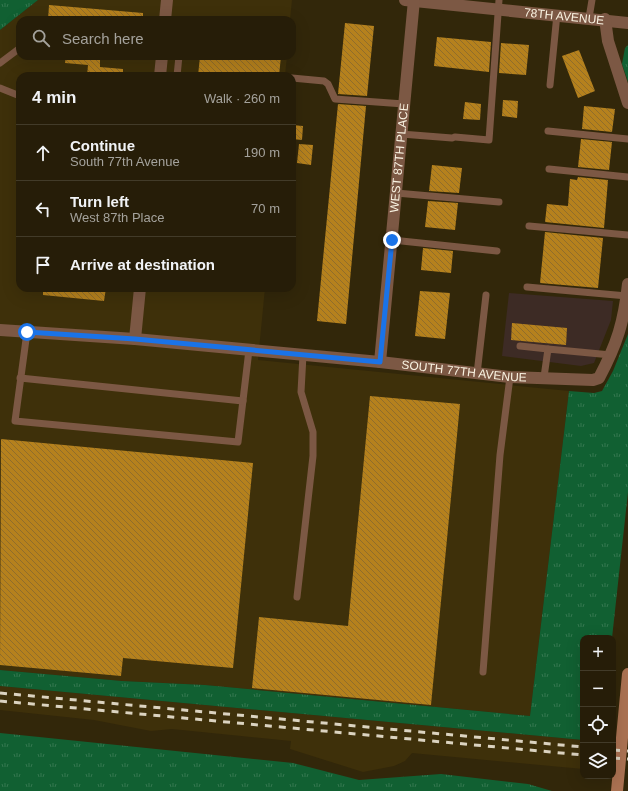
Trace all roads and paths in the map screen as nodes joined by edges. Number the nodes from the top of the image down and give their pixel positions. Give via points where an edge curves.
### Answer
1 (167, 0) edge
2 (411, 0) edge
3 (592, 0) edge
4 (475, 3) edge
5 (499, 4) edge
6 (557, 14) junction
7 (165, 16) edge
8 (589, 18) junction
9 (605, 19) junction
10 (628, 22) edge
11 (16, 51) edge
12 (162, 60) edge
13 (179, 60) edge
14 (0, 63) edge
15 (160, 72) edge
16 (177, 72) edge
17 (296, 78) edge
18 (550, 85) dead end
19 (0, 88) edge
20 (16, 94) edge
21 (628, 103) edge
22 (404, 104) junction
23 (548, 131) dead end
24 (401, 134) junction
25 (628, 140) edge
26 (549, 169) dead end
27 (628, 177) edge
28 (396, 193) junction
29 (499, 202) dead end
30 (529, 226) dead end
31 (628, 235) edge
32 (392, 240) junction
33 (497, 251) dead end
34 (527, 287) dead end
35 (627, 290) edge
36 (140, 292) edge
37 (486, 295) dead end
38 (0, 330) edge
39 (27, 332) junction
40 (135, 339) junction
41 (520, 346) dead end
42 (548, 349) junction
43 (250, 350) junction
44 (611, 354) junction
45 (303, 355) junction
46 (380, 362) junction
47 (477, 374) junction
48 (510, 377) junction
49 (544, 377) junction
50 (20, 378) junction
51 (243, 401) junction
52 (297, 597) dead end
53 (483, 672) dead end
54 (628, 674) edge
55 (616, 791) edge

1 - 7 street
2 - 4 street, 78TH AVENUE
2 - 22 street, WEST 87TH PLACE
3 - 8 lane
4 - 5 street, 78TH AVENUE
5 - 6 street, 78TH AVENUE
5 - 24 lane via 489,140
6 - 8 street, 78TH AVENUE
6 - 18 lane
8 - 9 street, 78TH AVENUE
9 - 10 street, 78TH AVENUE
9 - 21 street via 608,42
11 - 14 lane
12 - 15 street
13 - 16 lane
17 - 22 lane via 324,81 335,99
19 - 20 lane
22 - 24 street, WEST 87TH PLACE
23 - 25 lane
24 - 28 street, WEST 87TH PLACE
26 - 27 lane
28 - 29 lane
28 - 32 street, WEST 87TH PLACE
30 - 31 lane
32 - 33 lane
32 - 46 street, WEST 87TH PLACE
34 - 35 lane
35 - 44 street via 624,316
36 - 40 street
37 - 47 lane
38 - 39 street, SOUTH 77TH AVENUE
39 - 40 street, SOUTH 77TH AVENUE
39 - 50 lane
40 - 43 street, SOUTH 77TH AVENUE
41 - 42 lane
42 - 44 lane
42 - 49 lane
43 - 45 street, SOUTH 77TH AVENUE
43 - 51 lane
44 - 49 street, SOUTH 77TH AVENUE via 599,378 593,380
45 - 46 street, SOUTH 77TH AVENUE
45 - 52 lane via 301,392 314,432
46 - 47 street, SOUTH 77TH AVENUE
47 - 48 street, SOUTH 77TH AVENUE
48 - 49 street, SOUTH 77TH AVENUE
48 - 53 lane via 500,455
50 - 51 lane
50 - 51 lane via 15,421 238,442
54 - 55 main road

